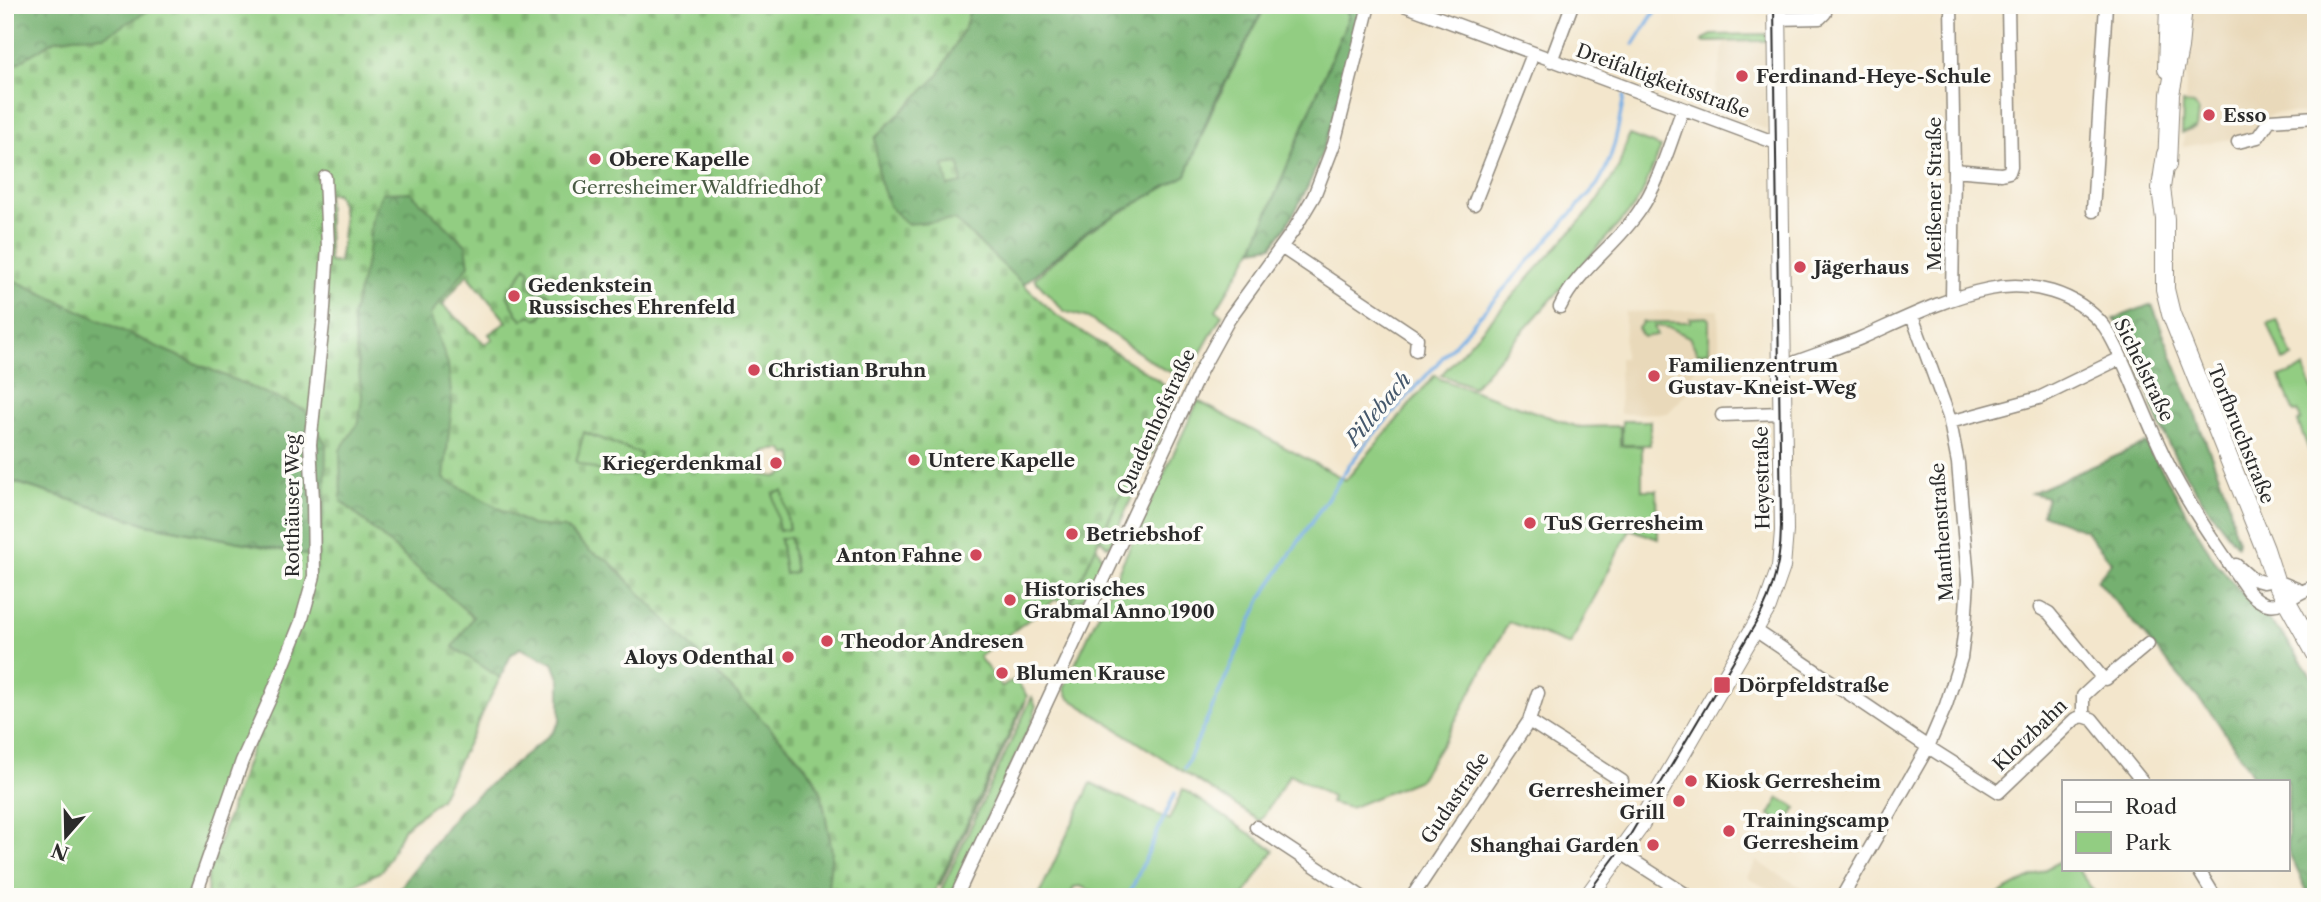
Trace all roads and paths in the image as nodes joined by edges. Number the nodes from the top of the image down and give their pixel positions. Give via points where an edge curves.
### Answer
1 (1369, 5) edge
2 (1404, 5) edge
3 (1572, 5) edge
4 (1825, 5) edge
5 (1951, 5) edge
6 (2008, 5) edge
7 (2106, 5) edge
8 (2169, 5) edge
9 (2177, 5) edge
10 (2183, 5) edge
11 (1777, 12) edge
12 (1533, 54) junction
13 (1551, 61) junction
14 (2166, 64) junction
15 (2170, 94) junction
16 (1683, 109) junction
17 (2316, 117) edge
18 (2238, 142) dead end
19 (1779, 144) junction
20 (1954, 170) junction
21 (325, 177) dead end
22 (1474, 204) dead end
23 (2093, 211) dead end
24 (1281, 247) junction
25 (1952, 299) junction
26 (1560, 307) dead end
27 (1913, 316) junction
28 (1416, 351) dead end
29 (2121, 358) junction
30 (1781, 368) junction
31 (1782, 413) junction
32 (1722, 415) dead end
33 (1950, 422) junction
34 (2221, 550) junction
35 (2275, 580) junction
36 (2316, 586) edge
37 (2294, 597) junction
38 (2040, 608) dead end
39 (1755, 630) junction
40 (2148, 644) dead end
41 (2316, 654) edge
42 (2101, 677) junction
43 (1538, 693) dead end
44 (2083, 716) junction
45 (1529, 721) junction
46 (1928, 747) junction
47 (2141, 780) edge
48 (1622, 781) dead end
49 (1256, 827) dead end
50 (1621, 853) junction
51 (2200, 870) edge
52 (195, 897) edge
53 (956, 897) edge
54 (1362, 897) edge
55 (1412, 897) edge
56 (1588, 897) edge
57 (1690, 897) edge
58 (1842, 897) edge
59 (2215, 897) edge

1 - 24 street, Quadenhofstraße via 1326,168 1306,212
2 - 12 street, Dreifaltigkeitsstraße
3 - 13 street
4 - 11 street via 1820,18
5 - 20 street, Meißener Straße
6 - 20 street via 2009,172
7 - 23 street
8 - 14 street, Torfbruchstraße
9 - 14 street via 2174,47
10 - 15 street, Torfbruchstraße
11 - 19 street, Heyestraße
12 - 13 street, Dreifaltigkeitsstraße
12 - 22 street
13 - 16 street, Dreifaltigkeitsstraße
14 - 15 street, Torfbruchstraße
15 - 35 street, Torfbruchstraße via 2161,188 2165,289
16 - 19 street, Dreifaltigkeitsstraße
16 - 26 street via 1641,209 1568,290
17 - 18 street via 2270,120 2258,137
19 - 30 street, Heyestraße
20 - 25 street, Meißener Straße
21 - 52 street, Rotthäuser Weg via 328,247 310,444 314,576 298,632 242,761
24 - 28 street via 1417,338
24 - 53 street, Quadenhofstraße via 1228,320 1201,370
25 - 27 street, Sichelstraße
25 - 29 street, Sichelstraße via 2007,287 2048,290 2088,310 2105,328
27 - 30 street, Sichelstraße
27 - 33 street, Manthenstraße
29 - 33 street via 2039,398
29 - 34 street, Sichelstraße via 2164,456
30 - 31 street, Heyestraße
31 - 32 street
31 - 39 street, Heyestraße via 1782,559 1774,592
33 - 46 street, Manthenstraße via 1963,502 1966,615 1961,658
34 - 35 street, Sichelstraße via 2252,579
34 - 37 street, Sichelstraße via 2255,598 2272,606
35 - 37 street, Torfbruchstraße
36 - 37 street
37 - 41 street, Torfbruchstraße
38 - 42 street
39 - 46 street
39 - 50 street, Heyestraße
40 - 42 street via 2106,679
42 - 44 street, Klotzbahn via 2084,696
43 - 45 street, Gudastraße
44 - 46 street, Klotzbahn via 1999,792
44 - 47 street via 2092,719
45 - 48 street
45 - 55 street, Gudastraße
46 - 58 street, Manthenstraße
49 - 54 street
50 - 56 street, Heyestraße
50 - 57 street
51 - 59 street

